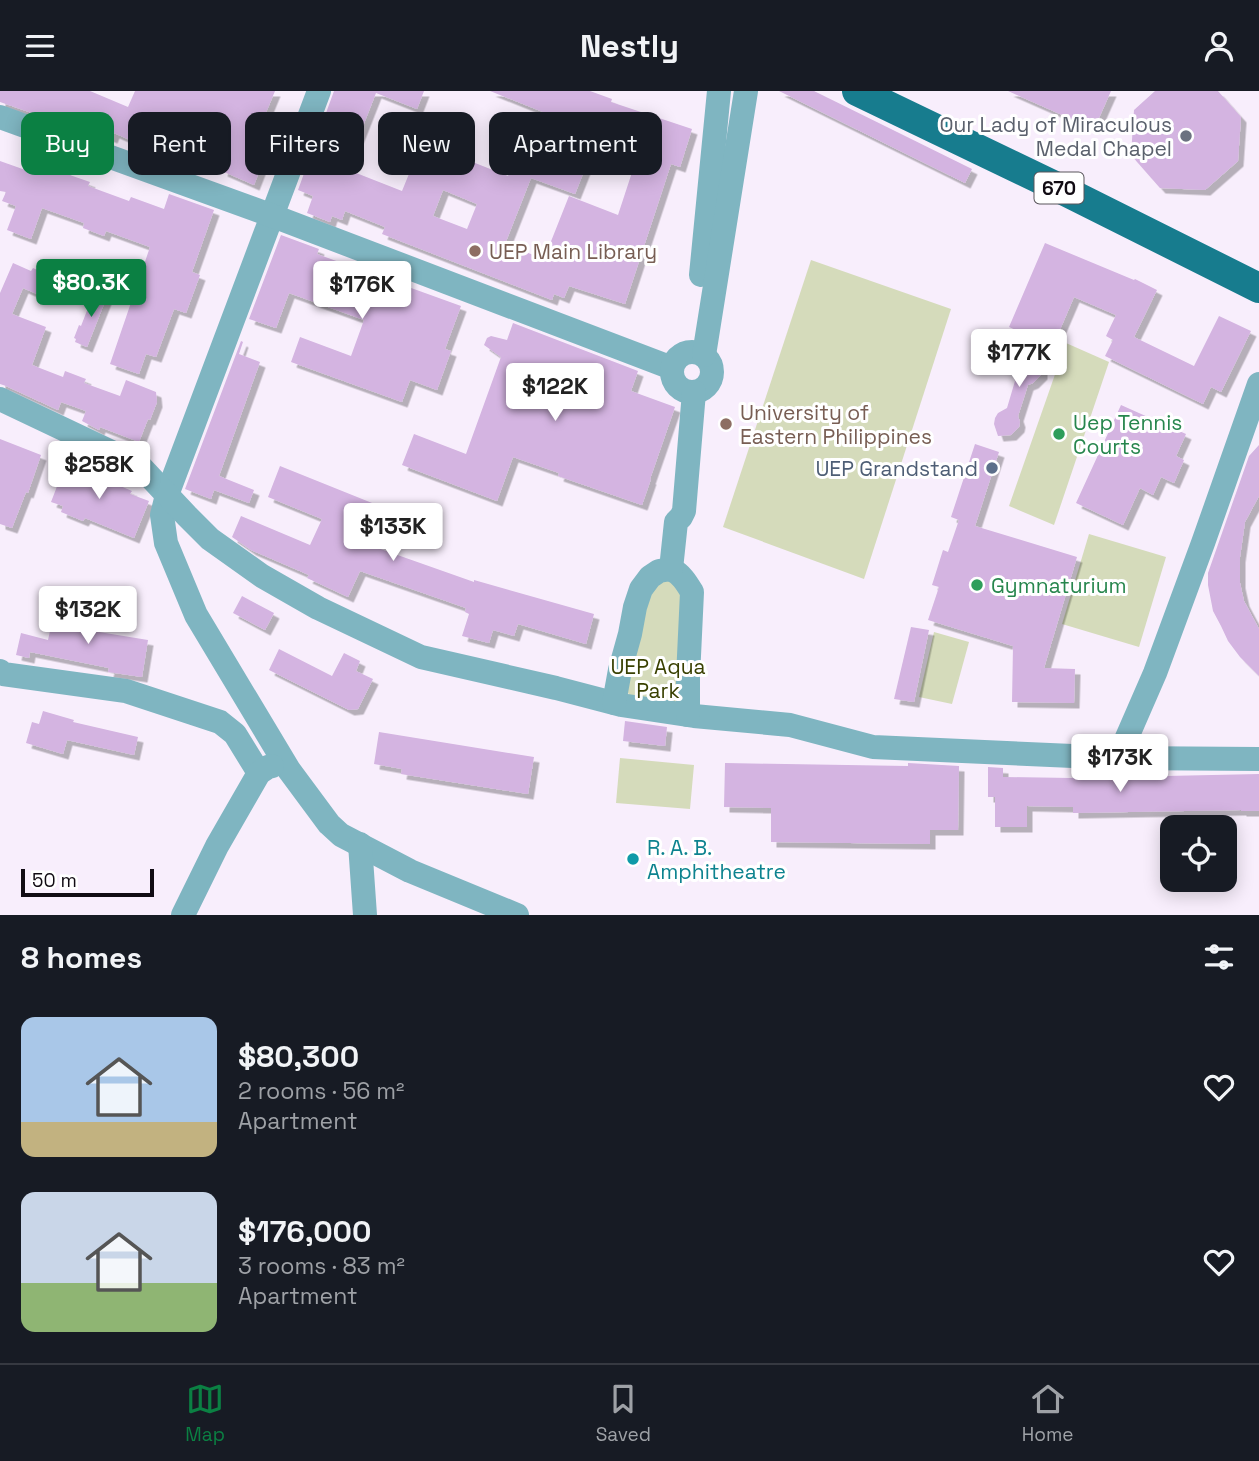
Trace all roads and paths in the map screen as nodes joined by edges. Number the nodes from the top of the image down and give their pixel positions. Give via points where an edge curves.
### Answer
1 (719, 91) edge
2 (746, 91) edge
3 (857, 91) edge
4 (312, 93) edge
5 (0, 117) edge
6 (273, 216) junction
7 (710, 263) junction
8 (1259, 288) edge
9 (699, 353) junction
10 (672, 368) junction
11 (1259, 384) edge
12 (691, 392) junction
13 (0, 399) edge
14 (167, 495) junction
15 (671, 569) junction
16 (0, 671) edge
17 (614, 703) junction
18 (688, 715) junction
19 (1118, 758) junction
20 (1259, 759) edge
21 (289, 770) junction
22 (259, 773) junction
23 (360, 844) junction
24 (183, 915) edge
25 (365, 915) edge
26 (517, 915) edge

1 - 7 street
2 - 7 street
3 - 8 main road, 670
4 - 6 street
5 - 6 street
6 - 10 street
6 - 14 street
7 - 9 street
9 - 10 street via 684,353
9 - 12 street via 712,366 712,379 703,390
10 - 12 street via 677,386
11 - 19 street via 1160,660
12 - 15 street via 670,507 676,521
13 - 14 street via 139,465
14 - 17 street via 210,539 262,576 385,641 421,657
14 - 21 street via 162,515 166,543 196,615
15 - 17 street via 659,571 641,589
15 - 18 street via 692,592
16 - 22 street via 126,691 220,722 234,734
17 - 18 street
18 - 19 street via 790,725 873,747
19 - 20 street
21 - 22 street via 278,765
21 - 23 street via 329,824
22 - 24 street
23 - 25 street
23 - 26 street via 410,871

